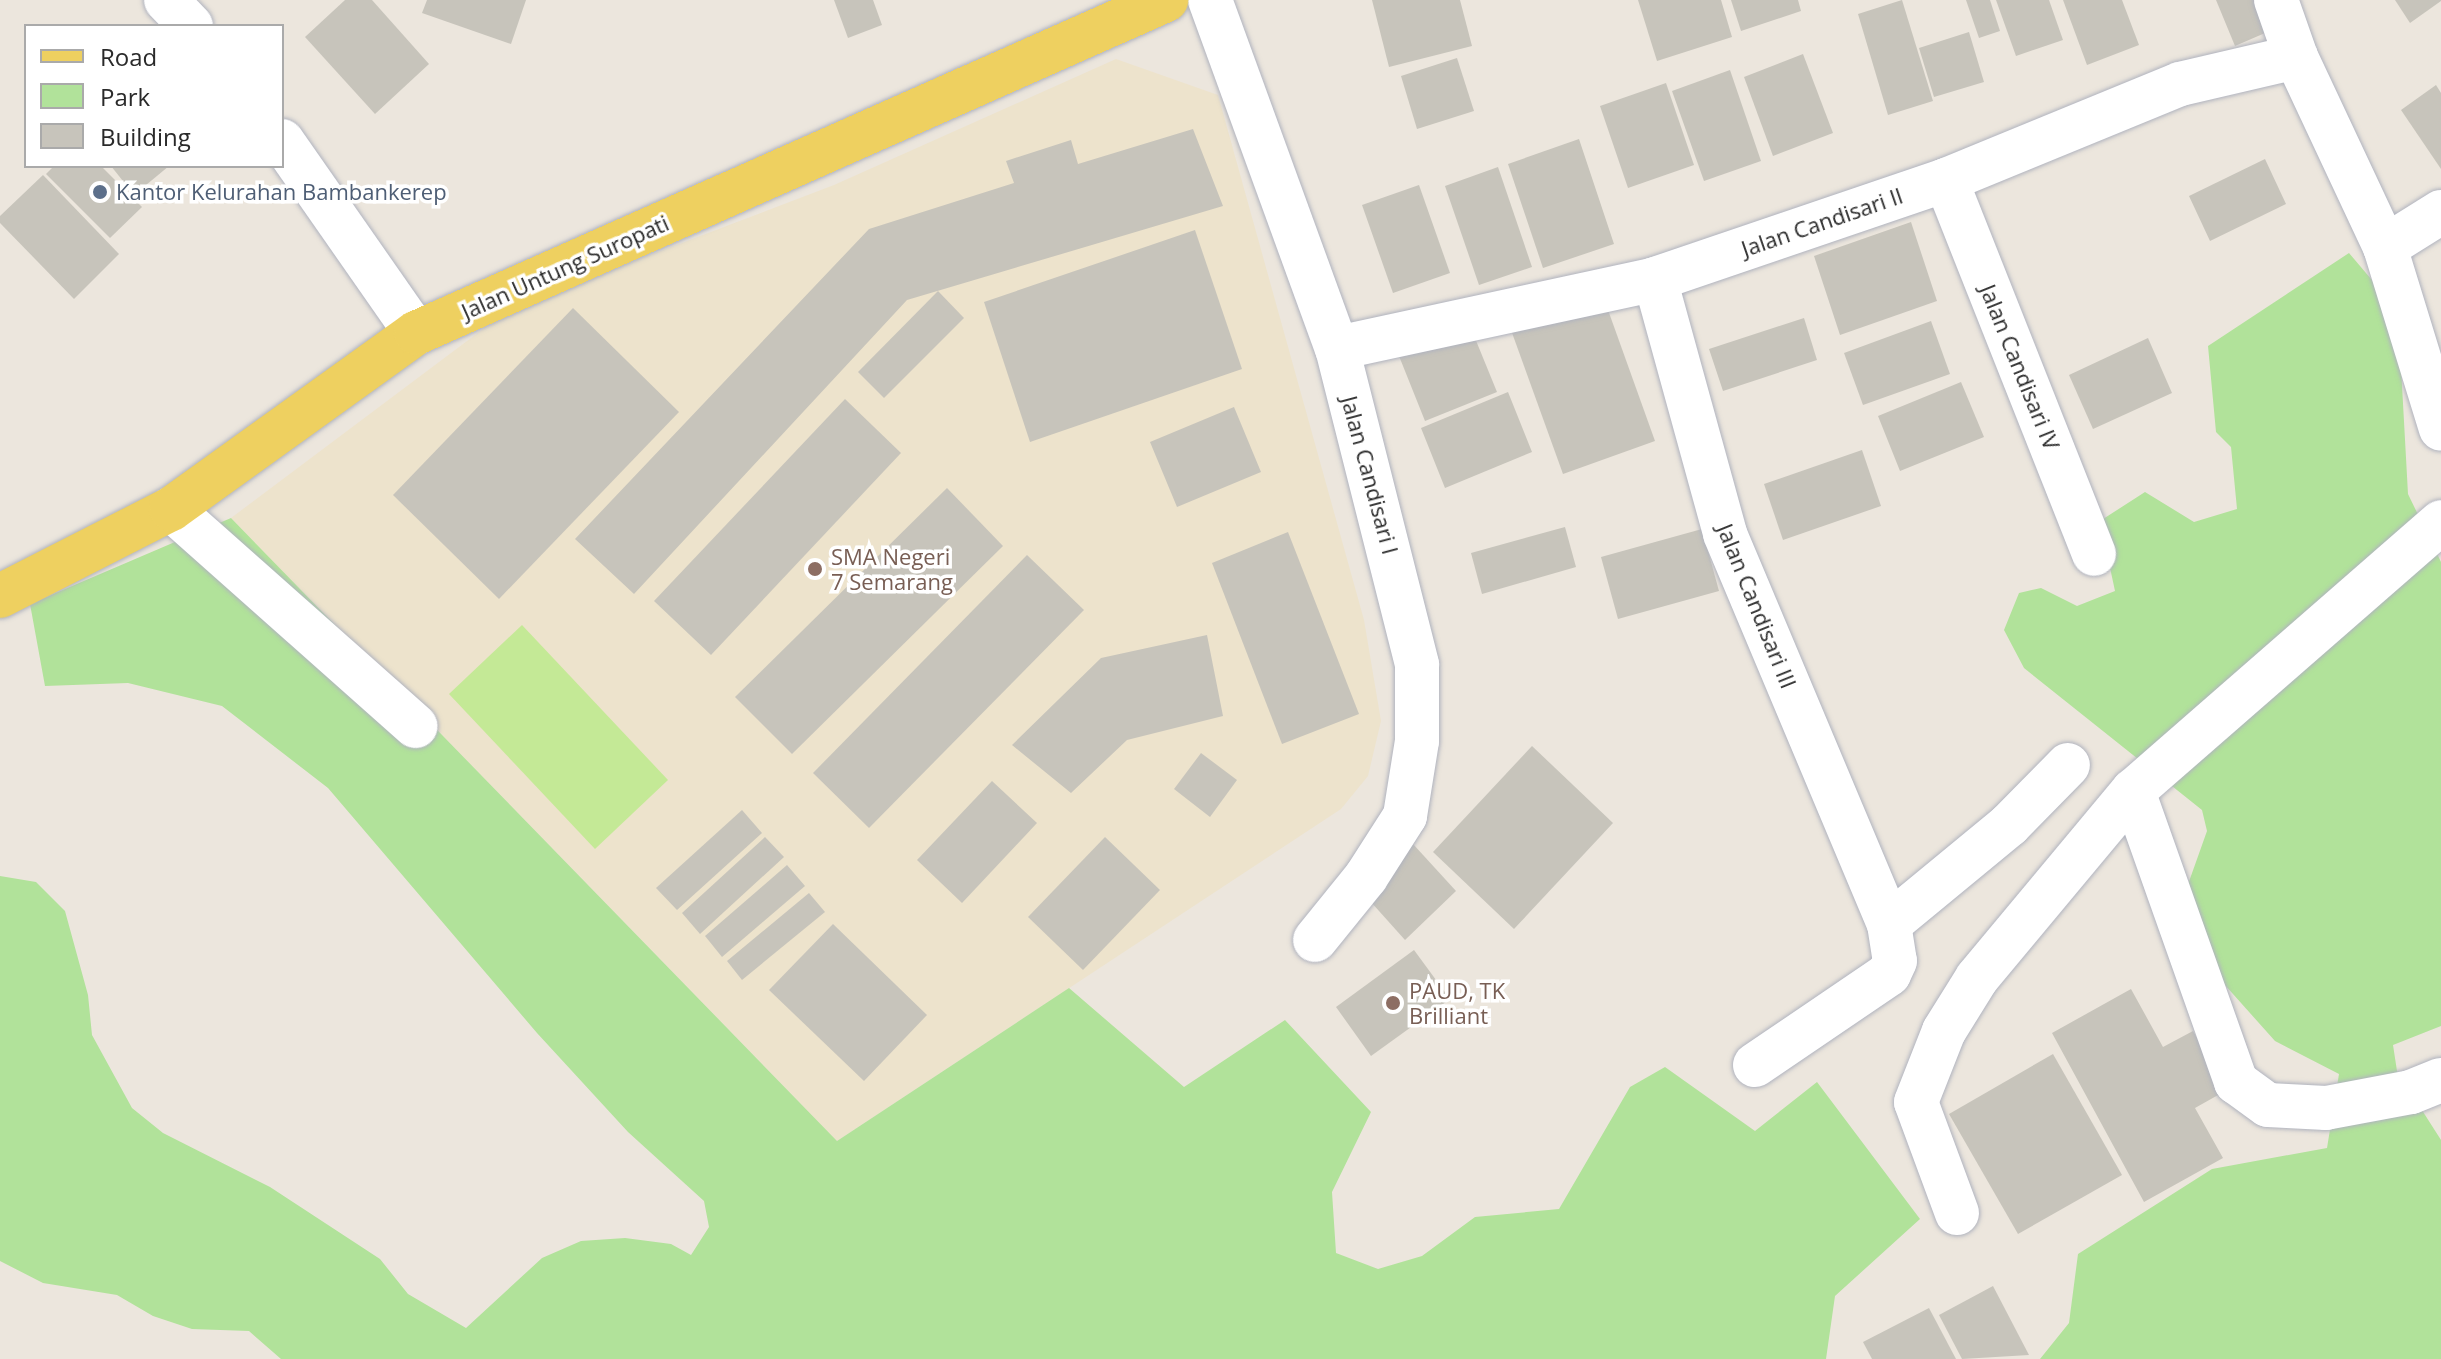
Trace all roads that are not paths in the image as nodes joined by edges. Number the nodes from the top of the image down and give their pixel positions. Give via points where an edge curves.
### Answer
1 (166, 0) edge
2 (1210, 0) edge
3 (2276, 0) edge
4 (1149, 4) edge
5 (189, 24) edge
6 (2296, 57) junction
7 (284, 144) edge
8 (1946, 180) junction
9 (2436, 215) edge
10 (2385, 247) junction
11 (1655, 279) junction
12 (416, 333) junction
13 (1337, 348) junction
14 (2439, 416) edge
15 (171, 509) junction
16 (2441, 522) edge
17 (2094, 554) dead end
18 (0, 596) edge
19 (415, 726) dead end
20 (2068, 765) dead end
21 (2133, 791) junction
22 (1889, 924) junction
23 (1315, 940) dead end
24 (1755, 1065) dead end
25 (2441, 1080) edge
26 (1957, 1213) dead end

1 - 5 street
2 - 13 street, Jalan Candisari I
3 - 6 street
4 - 12 main road, Jalan Untung Suropati
6 - 8 street, Jalan Candisari II via 2180,84
6 - 10 street
7 - 12 street
8 - 11 street, Jalan Candisari II
8 - 17 street, Jalan Candisari IV
9 - 10 street
10 - 14 street
11 - 13 street, Jalan Candisari II
11 - 22 street, Jalan Candisari III via 1725,534
12 - 15 main road, Jalan Untung Suropati
13 - 23 street, Jalan Candisari I via 1417,665 1417,741 1405,816 1366,877
15 - 18 main road, Jalan Untung Suropati
15 - 19 street
16 - 21 street
20 - 22 street via 2009,825
21 - 25 street via 2236,1082 2268,1105 2326,1108 2411,1092
21 - 26 street via 1977,978 1925,1073 1916,1102 1921,1125
22 - 24 street, Jalan Candisari III via 1895,961 1889,974

